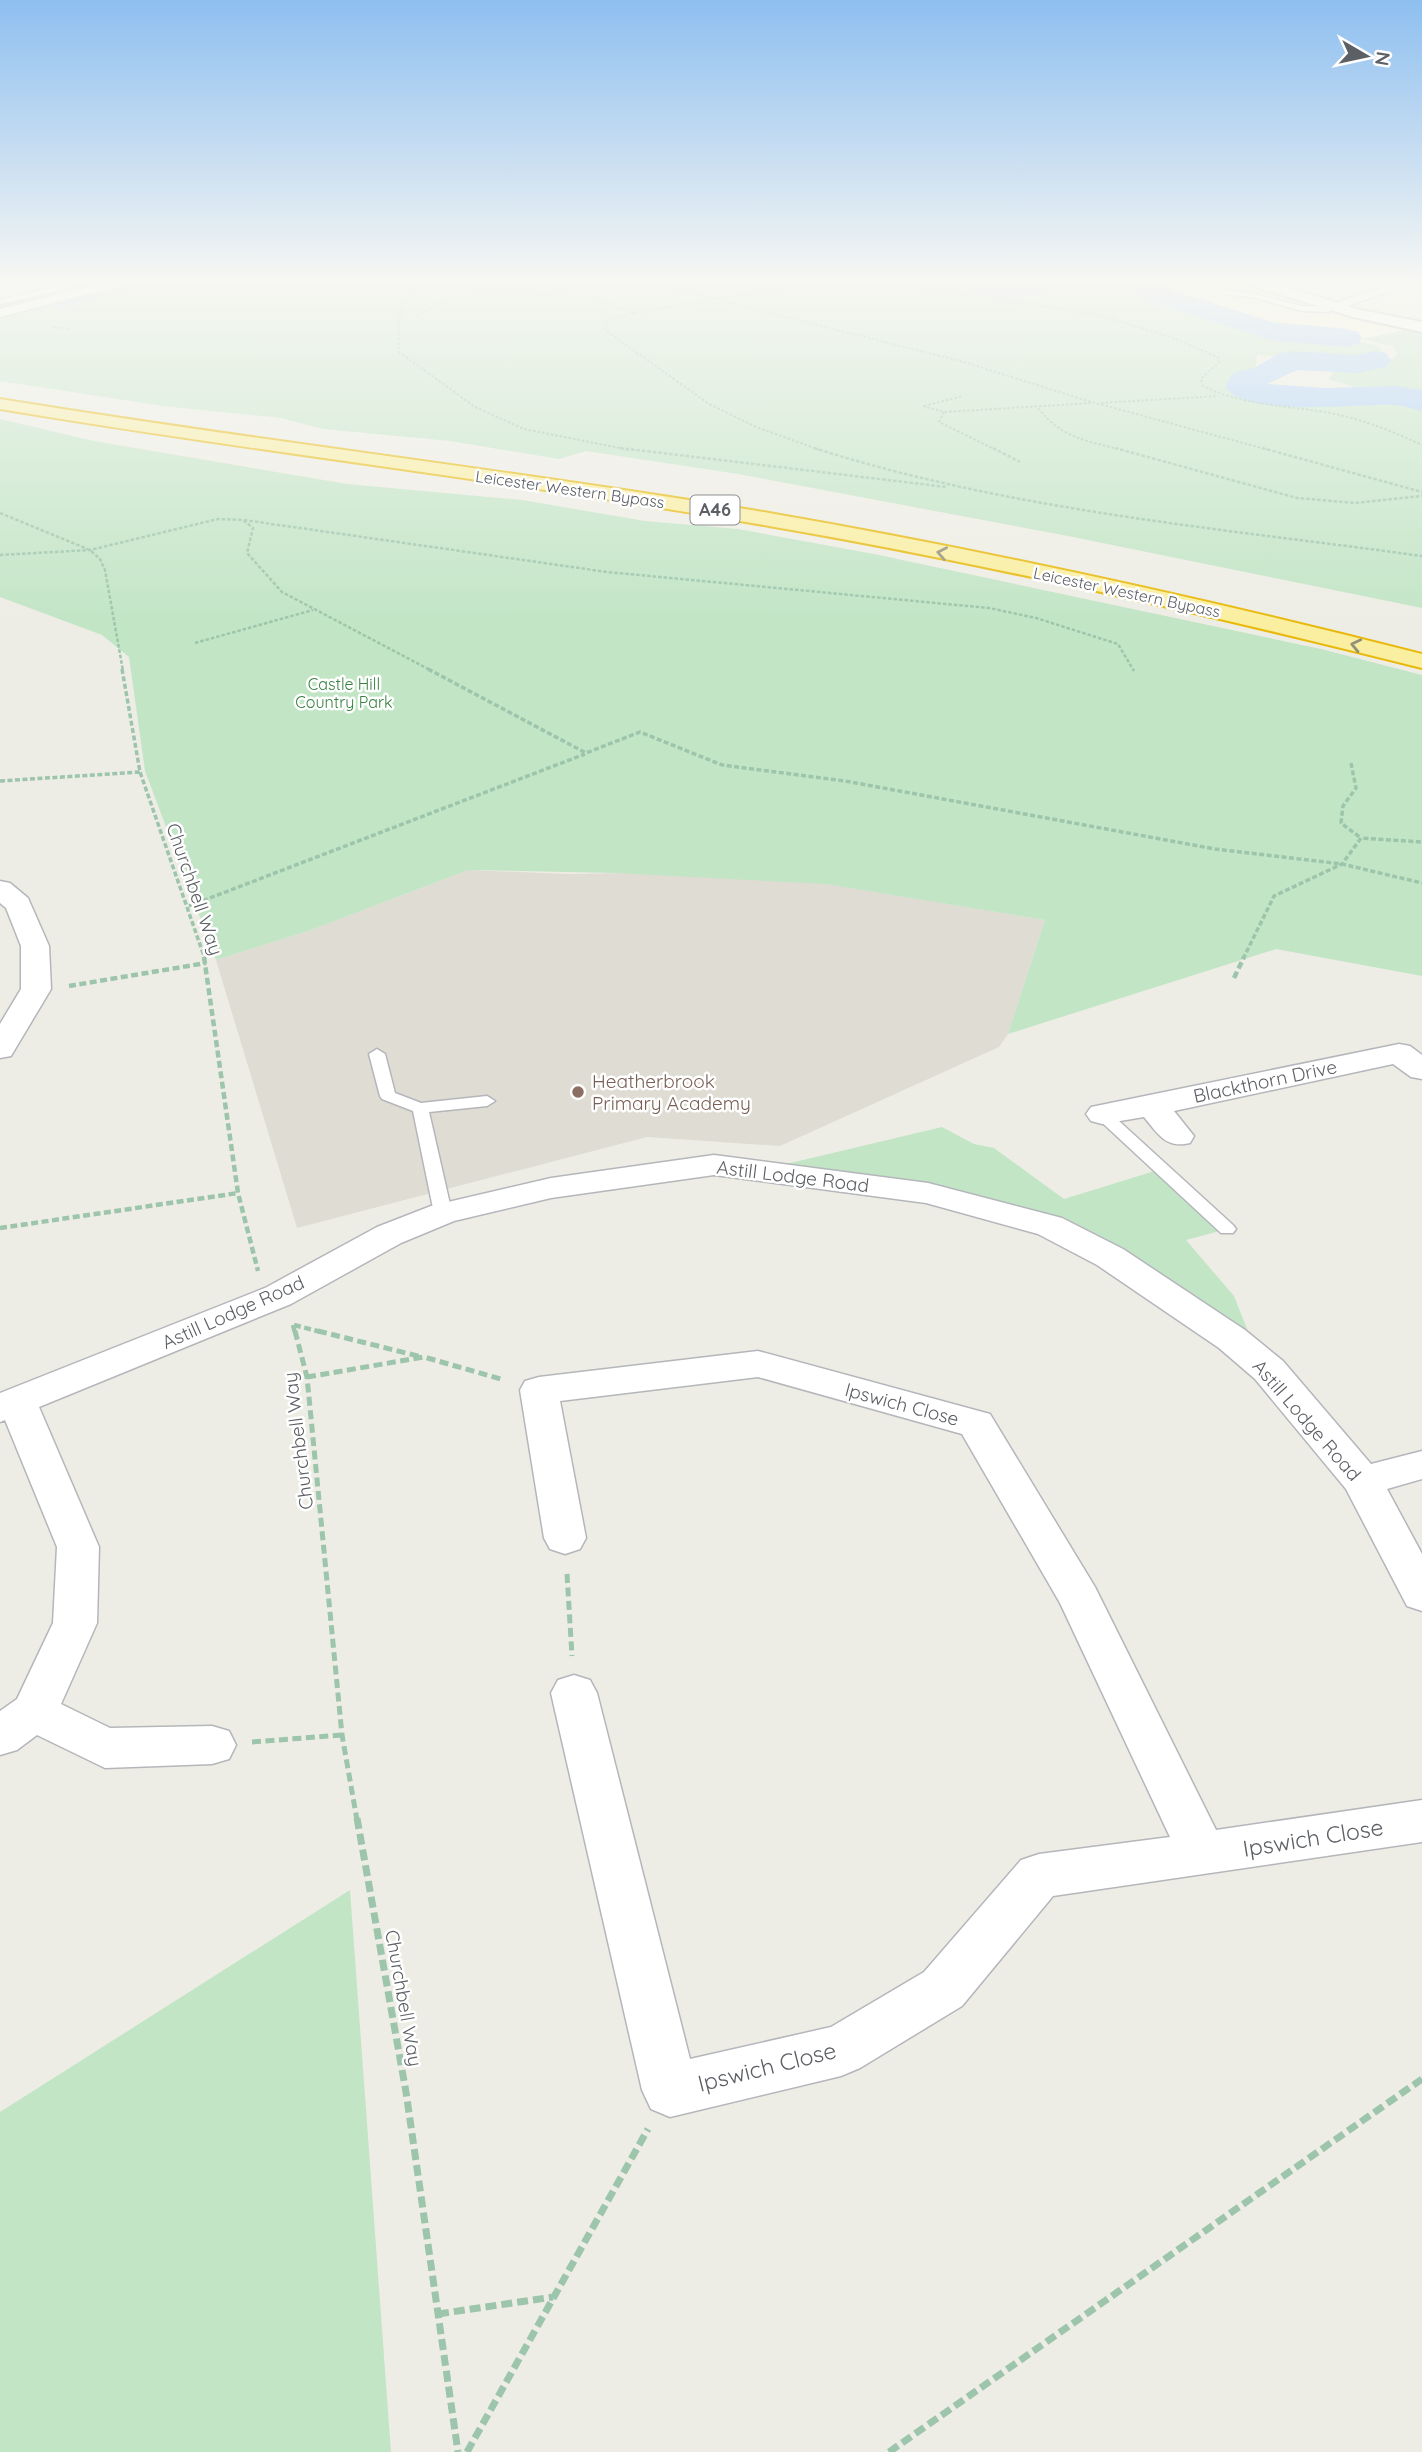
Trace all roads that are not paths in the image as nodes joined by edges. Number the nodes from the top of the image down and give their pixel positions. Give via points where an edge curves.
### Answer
1 (23, 394) edge
2 (0, 404) edge
3 (1422, 642) edge
4 (1422, 662) edge
5 (0, 888) edge
6 (0, 1049) edge
7 (377, 1054) dead end
8 (1414, 1056) edge
9 (486, 1101) dead end
10 (1152, 1106) junction
11 (420, 1108) junction
12 (1102, 1114) joint
13 (1178, 1136) dead end
14 (443, 1213) junction
15 (1227, 1229) dead end
16 (9, 1405) edge
17 (1422, 1465) edge
18 (1362, 1481) junction
19 (565, 1538) road end
20 (1422, 1594) edge
21 (574, 1693) road end
22 (17, 1724) edge
23 (212, 1745) road end
24 (1422, 1822) edge
25 (1203, 1854) junction

1 - 3 highway, Leicester Western Bypass / A46 via 833,517 1088,567
4 -> 2 highway, Leicester Western Bypass / A46 via 1137,594 844,533 673,503
5 - 6 street via 18,904 36,946 36,989
7 - 11 lane via 388,1096
8 - 10 street, Blackthorn Drive
9 - 11 lane
10 - 12 street, Blackthorn Drive
10 - 13 street
11 - 14 lane
12 - 15 lane
14 - 16 street, Astill Lodge Road via 389,1235 286,1311
14 - 18 street, Astill Lodge Road via 551,1188 714,1165 928,1193 1050,1226 1110,1257 1232,1339 1269,1370
16 - 22 street via 78,1548 75,1623
17 - 18 street
18 - 20 street, Astill Lodge Road
19 - 25 street, Ipswich Close via 539,1390 758,1364 976,1424 1080,1599
21 - 25 street, Ipswich Close via 670,2091 841,2050 943,1989 1039,1876
22 - 23 street via 104,1748
24 - 25 street, Ipswich Close

